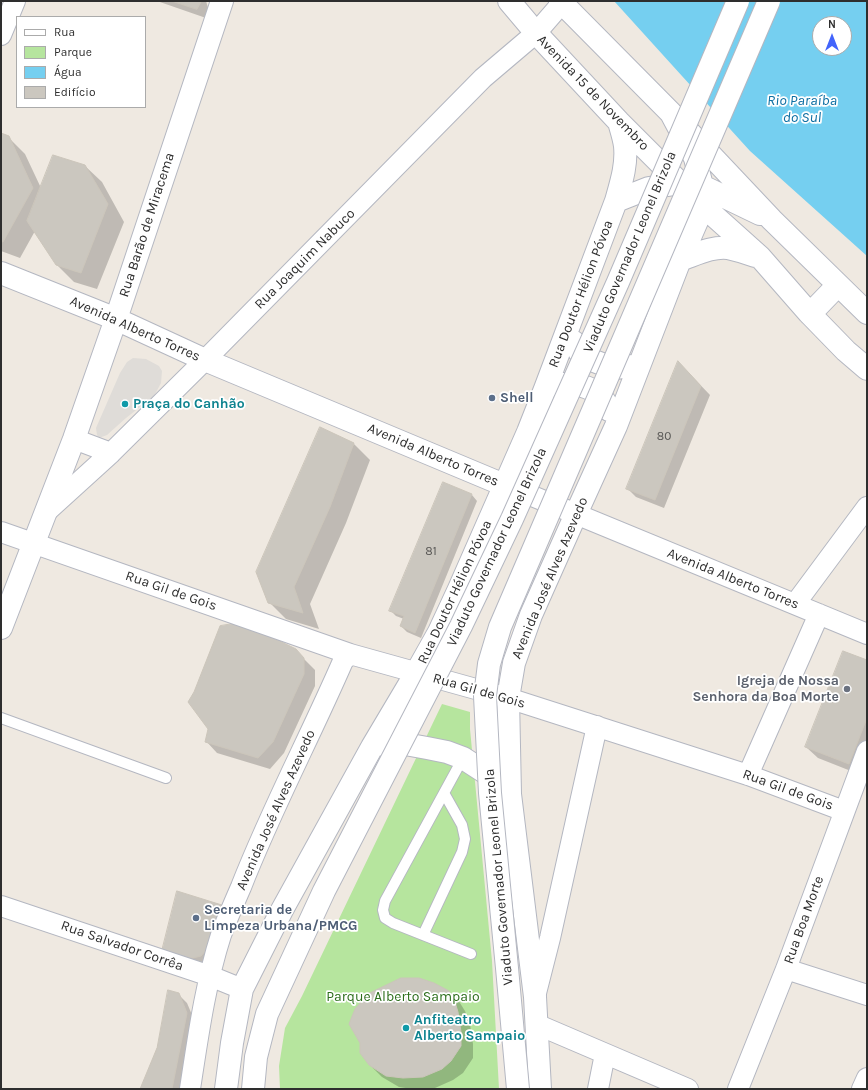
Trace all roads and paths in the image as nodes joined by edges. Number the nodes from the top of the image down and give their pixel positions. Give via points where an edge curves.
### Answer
1 (15, 1) edge
2 (222, 1) edge
3 (508, 1) edge
4 (738, 1) edge
5 (769, 1) edge
6 (561, 2) edge
7 (536, 33) junction
8 (1, 35) edge
9 (671, 113) junction
10 (619, 122) junction
11 (680, 183) junction
12 (702, 196) junction
13 (616, 201) junction
14 (772, 220) junction
15 (760, 257) junction
16 (680, 260) junction
17 (1, 273) edge
18 (838, 285) junction
19 (867, 313) edge
20 (810, 314) junction
21 (116, 319) junction
22 (570, 321) junction
23 (642, 358) junction
24 (206, 360) junction
25 (867, 368) edge
26 (546, 389) junction
27 (616, 426) junction
28 (74, 439) junction
29 (111, 453) junction
30 (504, 485) junction
31 (867, 507) edge
32 (46, 512) junction
33 (576, 514) junction
34 (1, 532) edge
35 (33, 543) junction
36 (795, 604) junction
37 (819, 614) junction
38 (1, 628) edge
39 (867, 634) edge
40 (350, 654) junction
41 (416, 673) junction
42 (508, 698) junction
43 (1, 718) edge
44 (597, 726) junction
45 (372, 747) junction
46 (867, 751) edge
47 (463, 758) junction
48 (748, 775) junction
49 (166, 778) dead end
50 (444, 793) junction
51 (510, 794) junction
52 (844, 811) junction
53 (1, 906) edge
54 (423, 934) junction
55 (471, 954) dead end
56 (786, 969) junction
57 (210, 976) junction
58 (242, 989) junction
59 (867, 995) edge
60 (535, 997) junction
61 (536, 1024) junction
62 (605, 1054) junction
63 (867, 1078) edge
64 (190, 1089) edge
65 (226, 1089) edge
66 (253, 1089) edge
67 (518, 1089) edge
68 (540, 1089) edge
69 (598, 1089) edge
70 (688, 1089) edge
71 (738, 1089) edge
72 (862, 1089) edge

1 - 8 street
2 - 21 main road, Rua Barão de Miracema
3 - 7 main road, Avenida 15 de Novembro
4 - 66 main road, Viaduto Governador Leonel Brizola, bridge via 618,282 512,519 461,626 324,891 267,1014 256,1057
5 - 67 main road, Viaduto Governador Leonel Brizola, bridge via 500,627 489,664 486,696 490,793
6 - 7 street, Rua Joaquim Nabuco
6 - 9 main road
7 - 10 main road, Avenida 15 de Novembro
7 - 24 street, Rua Joaquim Nabuco via 483,78
9 - 12 main road via 695,158
9 - 14 main road
10 - 11 main road, Avenida 15 de Novembro
10 - 13 main road, Rua Doutor Hélion Póvoa via 625,157 624,173
11 - 12 main road, Avenida 15 de Novembro
11 - 13 main road via 649,188
12 - 14 main road
12 - 15 main road, Avenida 15 de Novembro
12 - 16 main road, Avenida José Alves Azevedo via 697,221
13 - 22 main road, Rua Doutor Hélion Póvoa
14 - 18 main road
15 - 16 main road via 728,248 718,248
15 - 20 main road, Avenida 15 de Novembro
16 - 23 main road, Avenida José Alves Azevedo
17 - 21 main road, Avenida Alberto Torres
18 - 19 main road
18 - 20 main road
20 - 25 main road, Avenida 15 de Novembro via 846,351
21 - 24 main road, Avenida Alberto Torres
21 - 28 main road, Rua Barão de Miracema
22 - 23 main road via 575,345 583,356 617,368 631,366
22 - 26 main road, Rua Doutor Hélion Póvoa
23 - 27 main road, Avenida José Alves Azevedo
24 - 29 street, Rua Joaquim Nabuco
24 - 30 main road, Avenida Alberto Torres
26 - 27 main road via 552,384 584,386 607,403
26 - 30 main road, Rua Doutor Hélion Póvoa
27 - 33 main road, Avenida José Alves Azevedo
28 - 29 street
28 - 32 main road, Rua Barão de Miracema
29 - 32 street, Rua Joaquim Nabuco
30 - 33 street, Avenida Alberto Torres
30 - 41 main road, Rua Doutor Hélion Póvoa via 439,632
31 - 36 street
32 - 35 main road, Rua Barão de Miracema
33 - 36 street, Avenida Alberto Torres
33 - 42 main road, Avenida José Alves Azevedo via 531,615 514,663
34 - 35 street, Rua Gil de Gois
35 - 38 main road, Rua Barão de Miracema
35 - 40 street, Rua Gil de Gois
36 - 37 street, Avenida Alberto Torres
37 - 39 street, Avenida Alberto Torres
37 - 48 street
40 - 41 street, Rua Gil de Gois
40 - 57 street, Avenida José Alves Azevedo via 343,661 257,846 222,934
41 - 42 street, Rua Gil de Gois
41 - 45 main road, Rua Doutor Hélion Póvoa
42 - 44 street, Rua Gil de Gois
42 - 51 main road, Avenida José Alves Azevedo
43 - 49 lane
44 - 48 street, Rua Gil de Gois
44 - 60 street, Avenida José Alves Azevedo
45 - 47 main road via 388,744 416,746
45 - 58 main road, Rua Doutor Hélion Póvoa via 282,910
46 - 52 street, Rua Boa Morte
47 - 50 lane
47 - 51 main road via 502,783
48 - 52 street, Rua Gil de Gois
50 - 54 lane via 462,825 465,838 462,852
50 - 54 lane via 383,910 385,918 393,923
51 - 60 main road, Avenida José Alves Azevedo
52 - 56 street, Rua Boa Morte
53 - 57 street, Rua Salvador Corrêa
54 - 55 lane
56 - 59 street
56 - 71 street, Rua Boa Morte
57 - 58 street, Rua Salvador Corrêa
57 - 64 street, Avenida José Alves Azevedo
58 - 65 main road, Rua Doutor Hélion Póvoa
60 - 61 main road, Avenida José Alves Azevedo
61 - 62 street
61 - 68 main road, Avenida José Alves Azevedo
62 - 69 street
62 - 70 street
63 - 72 street

